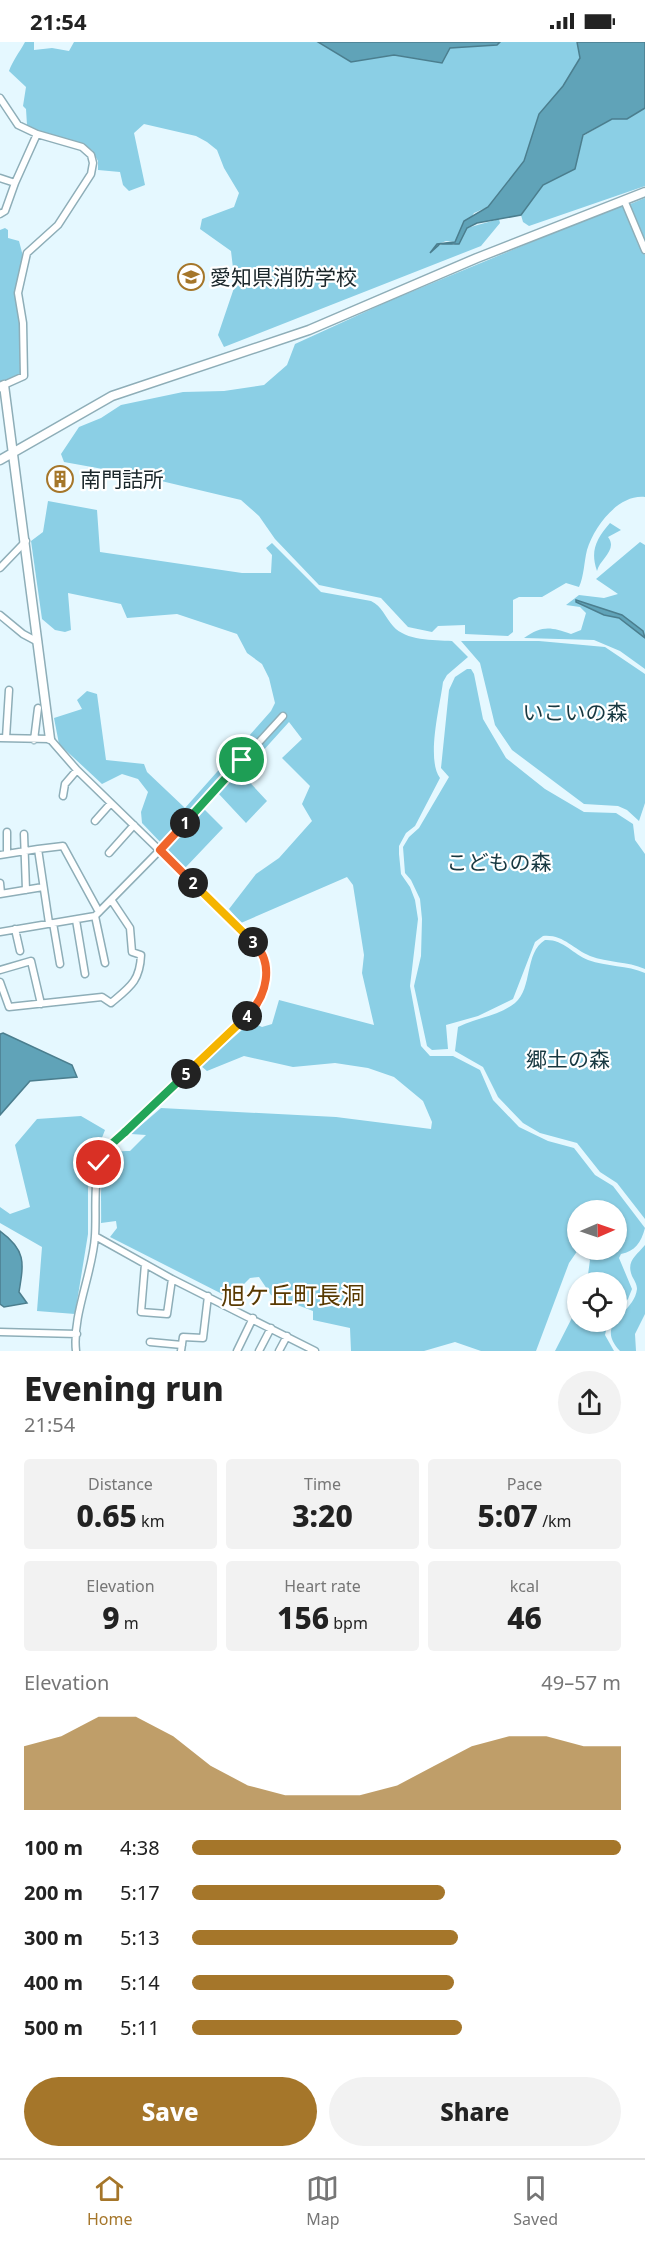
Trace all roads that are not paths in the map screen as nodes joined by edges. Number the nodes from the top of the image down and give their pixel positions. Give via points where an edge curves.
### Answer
1 (0, 98) edge
2 (3, 108) edge
3 (37, 134) junction
4 (0, 178) edge
5 (15, 183) junction
6 (645, 192) edge
7 (624, 200) junction
8 (0, 214) edge
9 (645, 250) edge
10 (2, 386) edge
11 (14, 452) junction
12 (0, 460) edge
13 (26, 541) junction
14 (0, 568) edge
15 (0, 615) edge
16 (38, 642) junction
17 (9, 690) dead end
18 (38, 708) dead end
19 (283, 716) dead end
20 (3, 738) edge
21 (50, 739) junction
22 (34, 740) junction
23 (77, 770) junction
24 (63, 796) dead end
25 (111, 803) junction
26 (95, 820) dead end
27 (134, 825) junction
28 (7, 832) dead end
29 (24, 834) dead end
30 (38, 849) junction
31 (160, 850) junction
32 (22, 851) junction
33 (109, 853) dead end
34 (3, 855) edge
35 (0, 883) edge
36 (43, 887) junction
37 (26, 890) junction
38 (1, 893) edge
39 (112, 901) junction
40 (97, 914) junction
41 (76, 920) junction
42 (51, 923) junction
43 (15, 929) junction
44 (0, 932) edge
45 (20, 951) dead end
46 (105, 963) dead end
47 (60, 964) dead end
48 (0, 970) edge
49 (84, 974) dead end
50 (0, 982) edge
51 (41, 1004) junction
52 (95, 1236) junction
53 (145, 1264) junction
54 (172, 1279) junction
55 (208, 1296) junction
56 (252, 1318) junction
57 (271, 1328) junction
58 (0, 1332) edge
59 (77, 1334) junction
60 (287, 1336) junction
61 (150, 1342) dead end
62 (302, 1344) junction
63 (181, 1348) edge
64 (74, 1350) edge
65 (237, 1351) edge
66 (259, 1351) edge
67 (279, 1351) edge
68 (298, 1351) edge
69 (315, 1351) edge

1 - 2 street
2 - 3 street via 18,125
3 - 5 street
3 - 10 street via 82,147 93,163 91,174 58,225 27,253 18,293 24,376
4 - 5 street
5 - 8 street via 5,211
6 - 7 street
7 - 9 street
7 - 11 street via 309,330 112,396
10 - 11 street
11 - 12 street
11 - 13 street
13 - 14 street
13 - 16 street
15 - 16 street
16 - 21 street
17 - 20 street
18 - 22 street
19 - 31 street
20 - 22 street
21 - 22 street
21 - 23 street
23 - 24 street via 64,784
23 - 25 street
25 - 26 street
25 - 27 street
27 - 31 street
27 - 33 street
28 - 34 street
29 - 32 street
30 - 32 street
30 - 36 street
30 - 40 street via 63,846
31 - 39 street
31 - 52 street via 261,949 266,962 265,990 250,1014 106,1149 95,1186
32 - 34 street
32 - 37 street
35 - 38 street
36 - 37 street
36 - 42 street
37 - 38 street
39 - 40 street
39 - 51 street via 130,928 132,952 141,955 134,983 111,1003 102,997
40 - 41 street
40 - 46 street
41 - 42 street
41 - 49 street
42 - 43 street
42 - 47 street
43 - 44 street
43 - 45 street
48 - 51 street via 31,961
50 - 51 street via 9,1007
52 - 53 street
52 - 59 street
53 - 54 street
53 - 54 street via 141,1312 167,1314
54 - 55 street
55 - 56 street
55 - 63 street via 203,1338 183,1337
56 - 57 street
56 - 65 street
57 - 60 street
57 - 66 street
58 - 59 street
59 - 64 street
60 - 62 street
60 - 67 street
61 - 63 street
62 - 68 street
62 - 69 street

